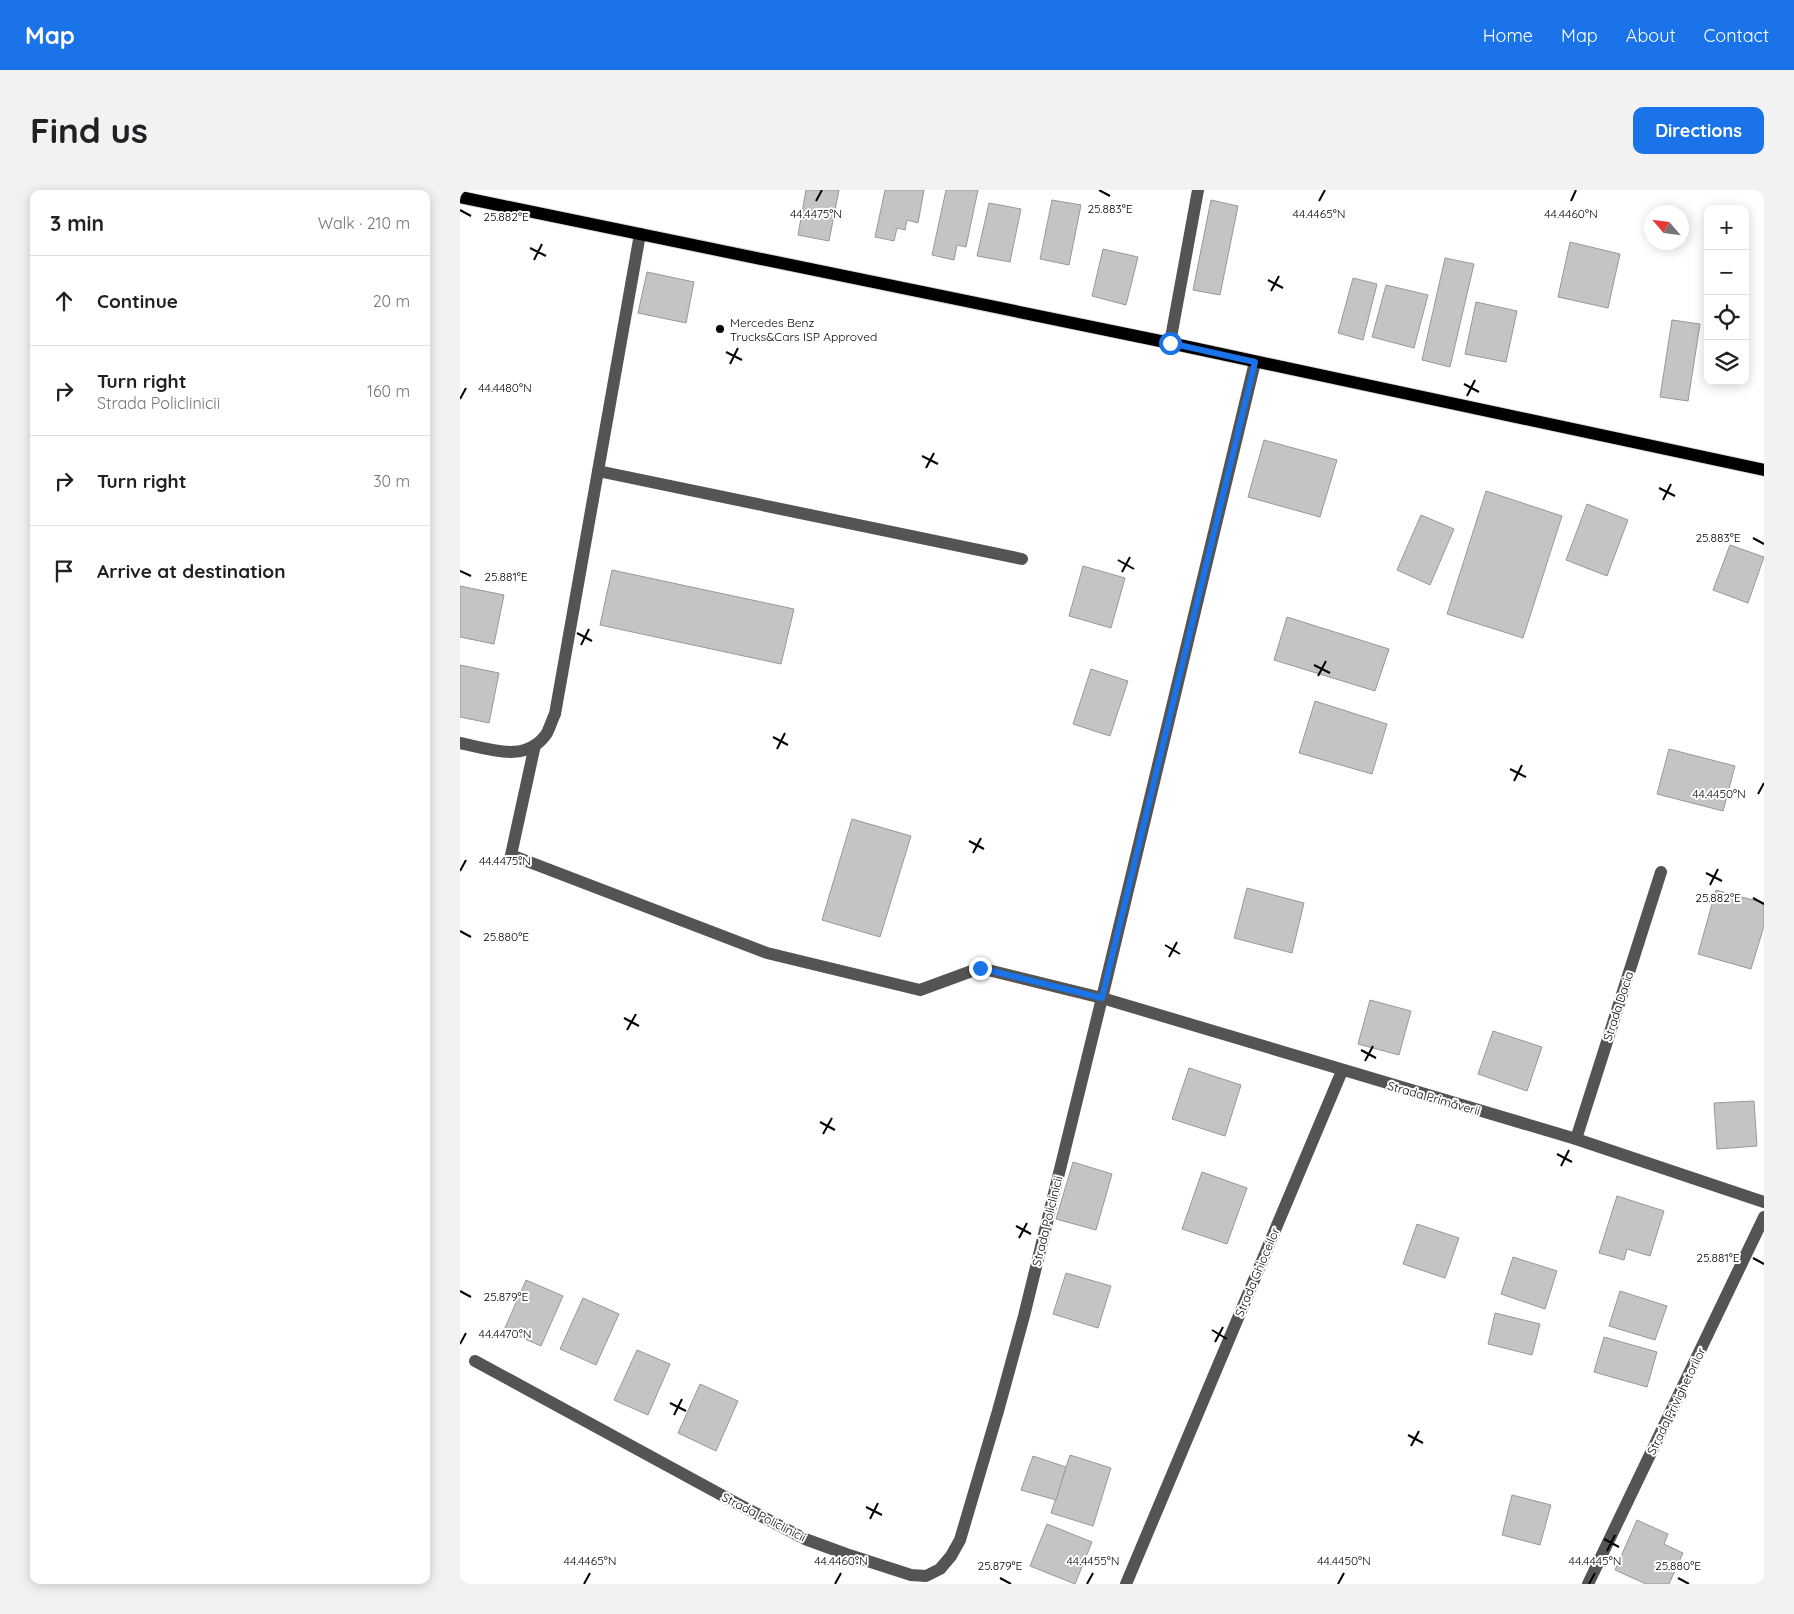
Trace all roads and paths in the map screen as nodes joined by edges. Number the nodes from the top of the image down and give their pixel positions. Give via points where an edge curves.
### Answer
1 (1198, 190) edge
2 (460, 197) edge
3 (640, 234) junction
4 (1170, 343) junction
5 (1255, 362) junction
6 (1764, 470) edge
7 (598, 471) junction
8 (1022, 559) dead end
9 (460, 744) edge
10 (535, 745) junction
11 (1661, 872) dead end
12 (1102, 998) junction
13 (1342, 1071) junction
14 (1576, 1139) junction
15 (1764, 1202) edge
16 (1764, 1217) edge
17 (475, 1361) dead end
18 (1126, 1584) edge
19 (1588, 1584) edge

1 - 4 street
2 - 3 main road
3 - 4 main road
3 - 7 street
4 - 5 main road
5 - 6 main road
5 - 12 street, Strada Policlinicii
7 - 8 street
7 - 10 street via 554,714 547,733
9 - 10 street via 509,753 521,752
10 - 12 street, Strada Primăverii via 511,855 767,953 920,990 980,968
11 - 14 street, Strada Dacia
12 - 13 street, Strada Primăverii
12 - 17 street, Strada Policlinicii via 998,1411 960,1540 940,1569 926,1576 911,1575 805,1539
13 - 14 street, Strada Primăverii
13 - 18 street, Strada Ghioceilor
14 - 15 street, Strada Primăverii
16 - 19 street, Strada Privighetorilor

